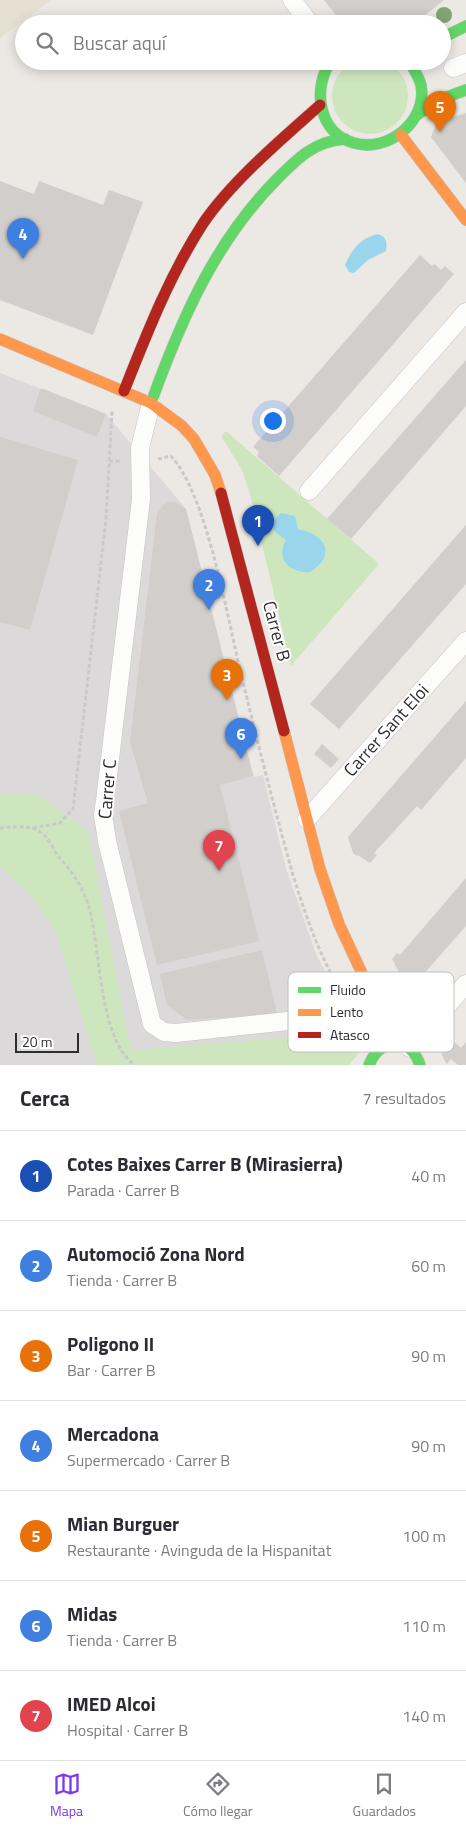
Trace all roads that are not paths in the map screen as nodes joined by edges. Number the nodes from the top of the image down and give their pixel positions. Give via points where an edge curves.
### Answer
1 (292, 0) edge
2 (303, 15) edge
3 (466, 26) edge
4 (451, 34) edge
5 (326, 70) edge
6 (415, 70) edge
7 (466, 90) edge
8 (320, 105) junction
9 (417, 115) junction
10 (401, 135) junction
11 (345, 139) junction
12 (466, 220) edge
13 (466, 312) edge
14 (0, 339) edge
15 (124, 391) junction
16 (151, 402) junction
17 (308, 491) dead end
18 (466, 641) edge
19 (307, 819) junction
20 (362, 972) edge
21 (466, 984) edge
22 (454, 998) edge
23 (288, 1021) edge
24 (376, 1052) edge
25 (413, 1052) edge
26 (369, 1065) edge
27 (420, 1065) edge

1 - 2 street
3 - 4 street
5 - 8 street via 321,79
6 - 9 street via 421,92
7 - 9 street via 436,101
8 - 11 street via 333,130
8 - 15 street via 250,169 205,221 162,297
9 - 10 street
10 - 11 street via 373,146
10 - 12 street
11 - 16 street via 323,141 304,154 262,194 232,232 193,295
13 - 17 street
14 - 15 street, Carrer B
15 - 16 street, Carrer B
16 - 19 street, Carrer B via 194,439 206,456 222,491
16 - 23 street, Carrer C via 140,448 141,498 103,815 107,841 152,1024 164,1032 176,1032
18 - 19 street, Carrer Sant Eloi
19 - 20 street, Carrer B via 339,924
21 - 22 street
24 - 26 street
25 - 27 street

